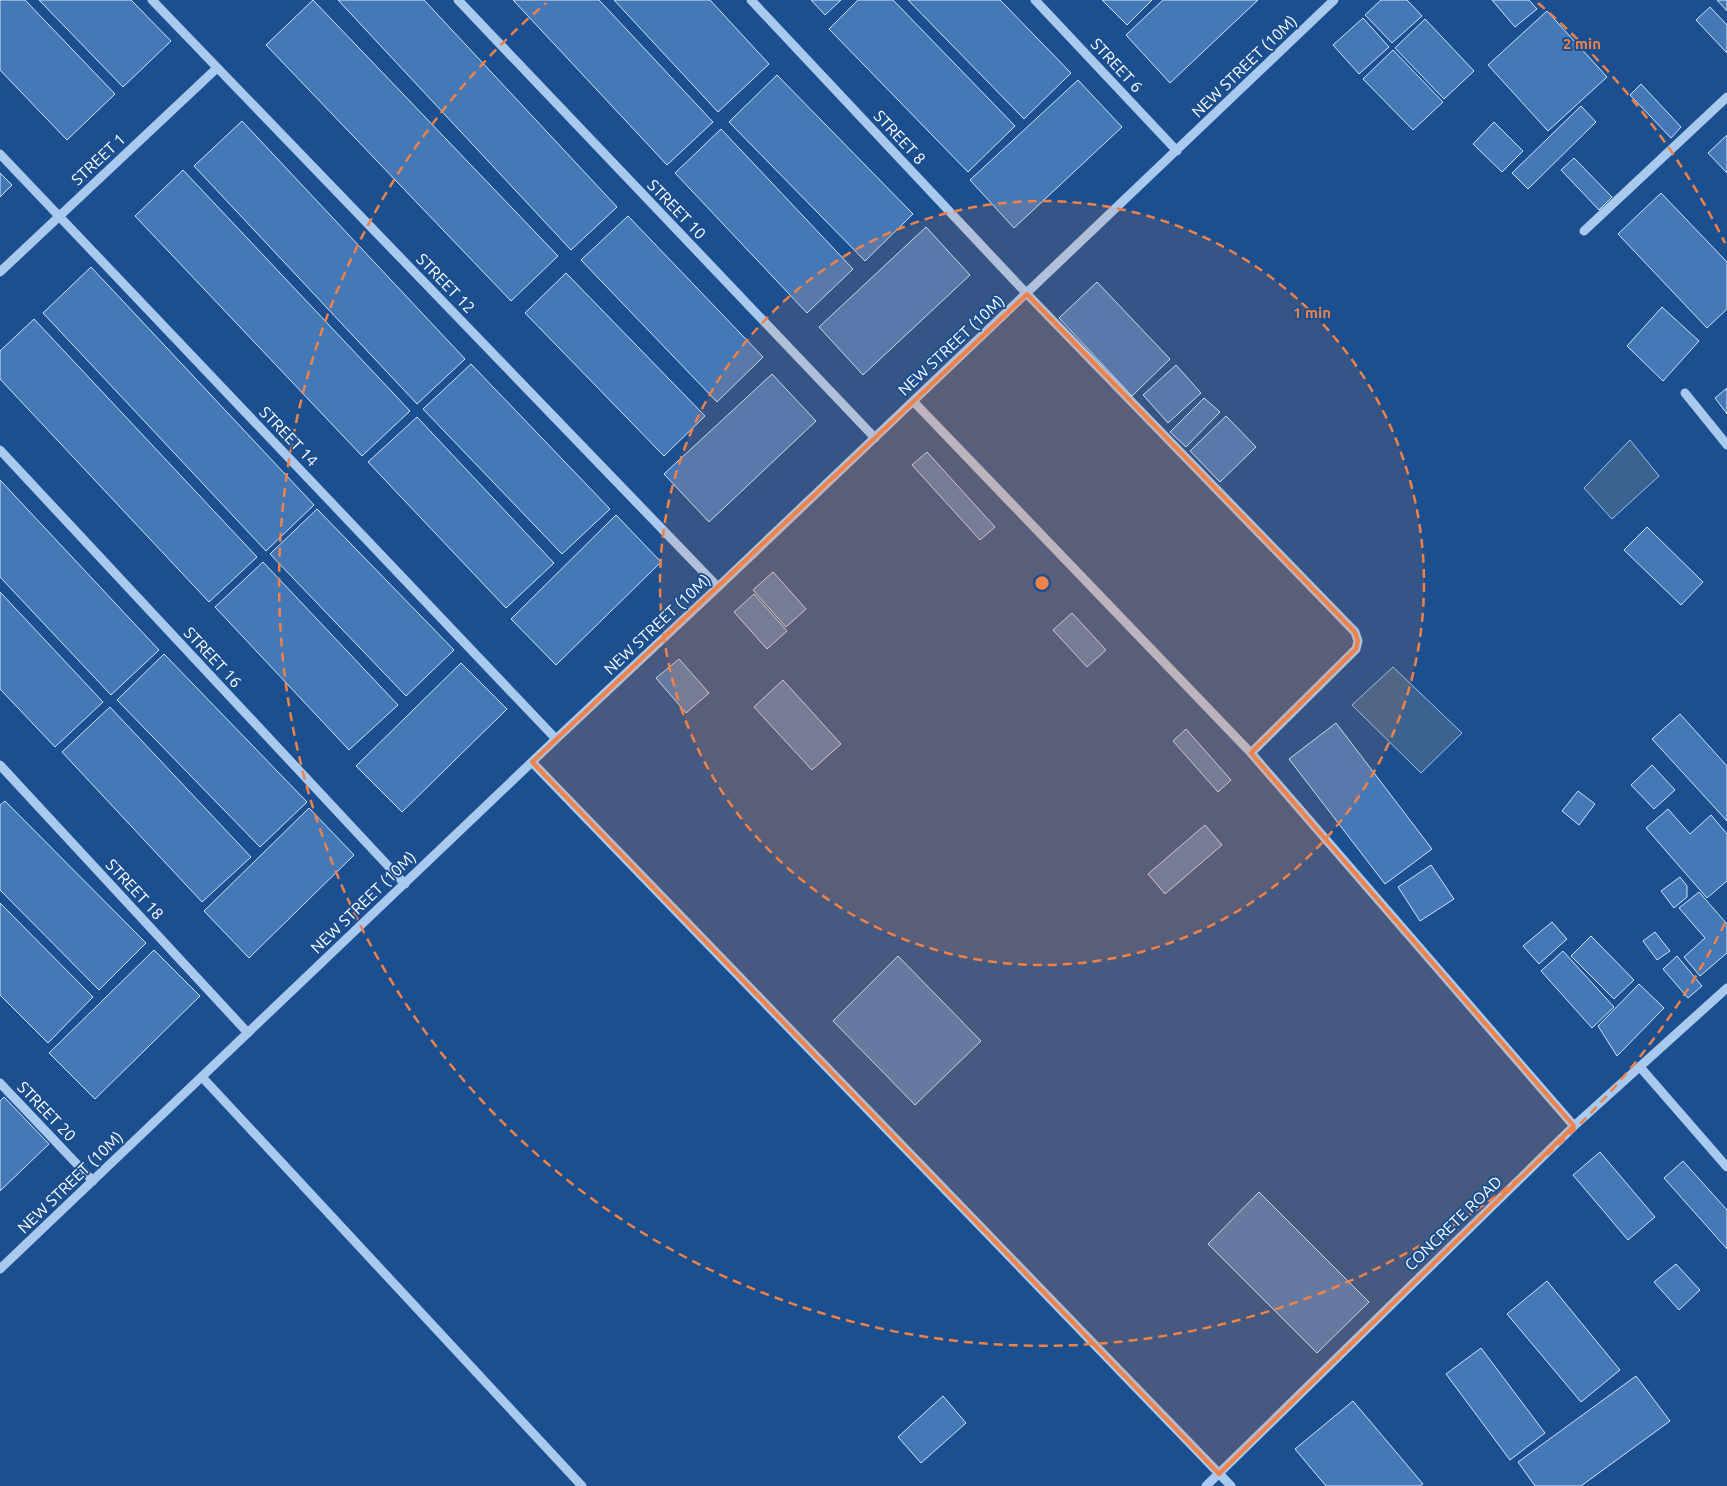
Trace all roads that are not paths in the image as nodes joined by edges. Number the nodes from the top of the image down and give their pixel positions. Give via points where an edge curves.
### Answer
1 (152, 0) edge
2 (458, 0) edge
3 (751, 0) edge
4 (1035, 0) edge
5 (1334, 0) edge
6 (217, 68) junction
7 (1727, 97) edge
8 (1177, 151) junction
9 (0, 154) edge
10 (59, 216) junction
11 (1584, 231) dead end
12 (0, 272) edge
13 (1027, 294) junction
14 (1685, 393) dead end
15 (913, 401) junction
16 (875, 438) junction
17 (1727, 444) edge
18 (0, 450) edge
19 (718, 588) junction
20 (556, 739) junction
21 (1251, 753) junction
22 (532, 762) junction
23 (0, 765) edge
24 (404, 884) junction
25 (1727, 988) edge
26 (248, 1033) junction
27 (1640, 1067) junction
28 (202, 1077) junction
29 (0, 1083) edge
30 (1574, 1126) junction
31 (1727, 1167) edge
32 (93, 1181) junction
33 (0, 1269) edge
34 (1219, 1474) junction
35 (582, 1486) edge
36 (1206, 1486) edge
37 (1231, 1486) edge

1 - 6 street, STREET 12
2 - 16 street, STREET 10
3 - 13 street, STREET 8
4 - 8 street, STREET 6
5 - 8 street, NEW STREET (10M)
6 - 10 street, STREET 1
6 - 19 street, STREET 12
7 - 11 street
8 - 13 street, NEW STREET (10M)
9 - 10 street, STREET 14
10 - 12 street, STREET 1
10 - 20 street, STREET 14
13 - 15 street, NEW STREET (10M)
13 - 21 street, STREET 8 via 1355,632 1356,649
14 - 17 street
15 - 16 street, NEW STREET (10M)
15 - 21 street
16 - 19 street, NEW STREET (10M)
18 - 24 street, STREET 16
19 - 20 street, NEW STREET (10M)
20 - 22 street, NEW STREET (10M)
21 - 30 street
22 - 24 street, NEW STREET (10M)
22 - 34 street
23 - 26 street, STREET 18
24 - 26 street, NEW STREET (10M)
25 - 27 street, CONCRETE ROAD
26 - 28 street, NEW STREET (10M)
27 - 30 street, CONCRETE ROAD
27 - 31 street
28 - 32 street, NEW STREET (10M)
28 - 35 street
29 - 32 street, STREET 20
30 - 34 street, CONCRETE ROAD
32 - 33 street, NEW STREET (10M)
34 - 36 street, CONCRETE ROAD
34 - 37 street

